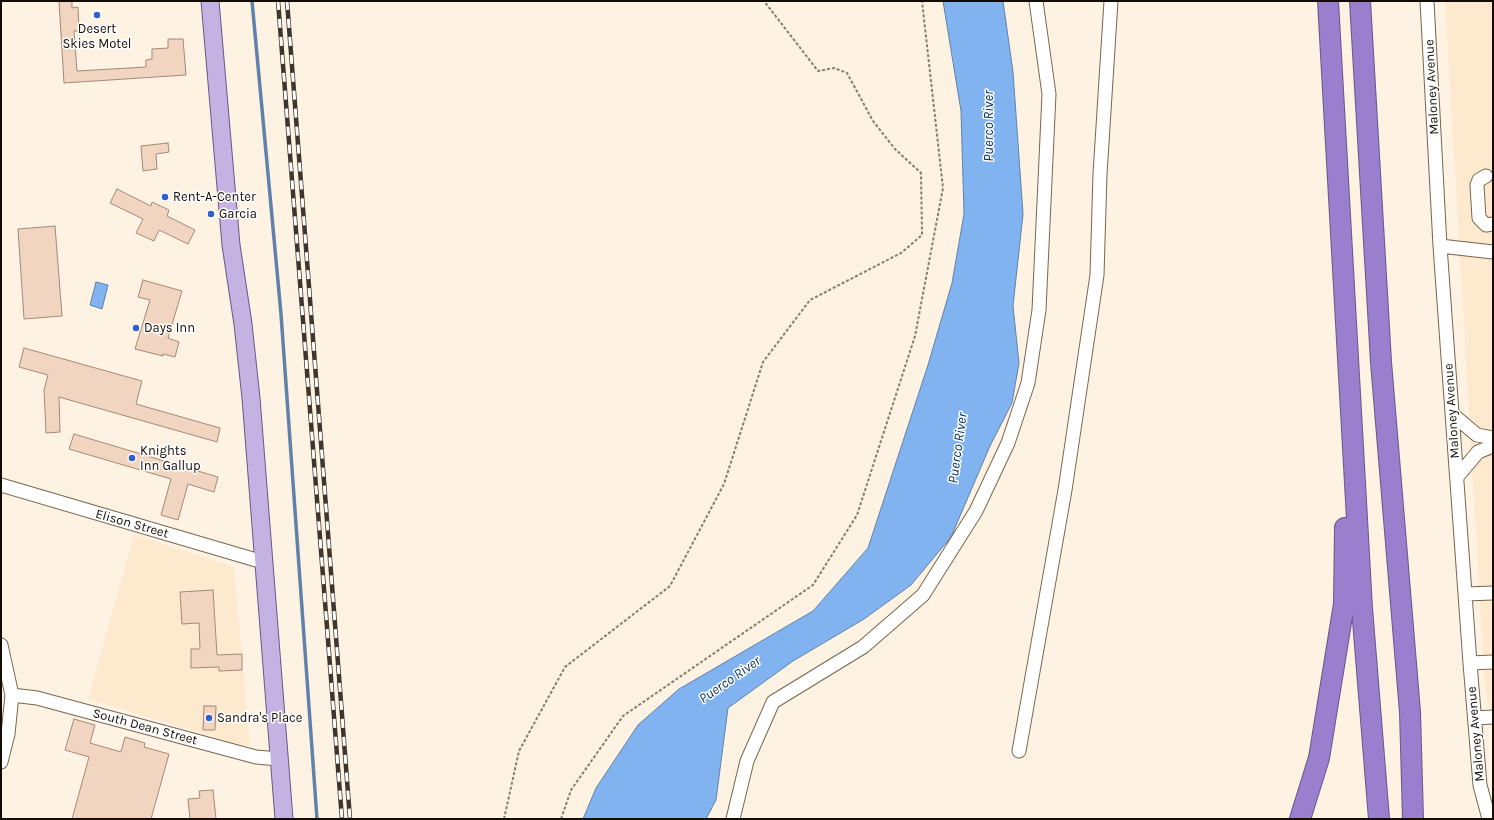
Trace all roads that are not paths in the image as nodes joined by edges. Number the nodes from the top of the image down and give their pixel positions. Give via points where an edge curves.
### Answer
1 (210, 1) edge
2 (1036, 1) edge
3 (1111, 1) edge
4 (1328, 1) edge
5 (1360, 1) edge
6 (1427, 1) edge
7 (1486, 176) dead end
8 (1493, 224) edge
9 (1440, 246) junction
10 (1493, 252) edge
11 (1348, 366) junction
12 (1452, 414) junction
13 (1493, 438) edge
14 (1493, 446) edge
15 (1456, 477) junction
16 (1, 485) edge
17 (264, 562) junction
18 (1493, 593) edge
19 (1465, 594) junction
20 (1, 645) edge
21 (1470, 662) junction
22 (1493, 662) edge
23 (12, 696) junction
24 (1410, 712) junction
25 (1493, 717) edge
26 (1475, 718) junction
27 (5, 733) edge
28 (1019, 751) dead end
29 (279, 759) junction
30 (1, 762) edge
31 (284, 819) edge
32 (733, 819) edge
33 (1300, 819) edge
34 (1379, 819) edge
35 (1413, 819) edge
36 (1426, 819) edge
37 (1490, 819) edge

1 - 17 main road via 231,245 252,398
2 - 32 street via 1049,94 1039,310 1028,383 1008,443 976,512 923,595 863,647 773,702 747,761
3 - 28 street via 1100,174 1097,275 1065,490
4 - 11 highway
5 - 24 highway via 1382,362
6 - 9 street, Maloney Avenue
7 - 8 street via 1479,180 1477,185 1479,218 1486,225
9 - 10 street
9 - 12 street, Maloney Avenue
11 - 33 highway via 1344,604 1319,758
11 - 34 highway via 1362,608
12 - 13 street via 1477,435
12 - 15 street, Maloney Avenue
14 - 15 street via 1478,452
15 - 19 street, Maloney Avenue
16 - 17 street, Elison Street
17 - 29 main road
18 - 19 street
19 - 21 street, Maloney Avenue
20 - 23 street
21 - 22 street
21 - 26 street, Maloney Avenue
23 - 27 street
23 - 29 street, South Dean Street via 37,698 256,757
24 - 35 highway
24 - 36 highway
25 - 26 street
26 - 37 street, Maloney Avenue via 1480,785
27 - 30 street
29 - 31 main road

